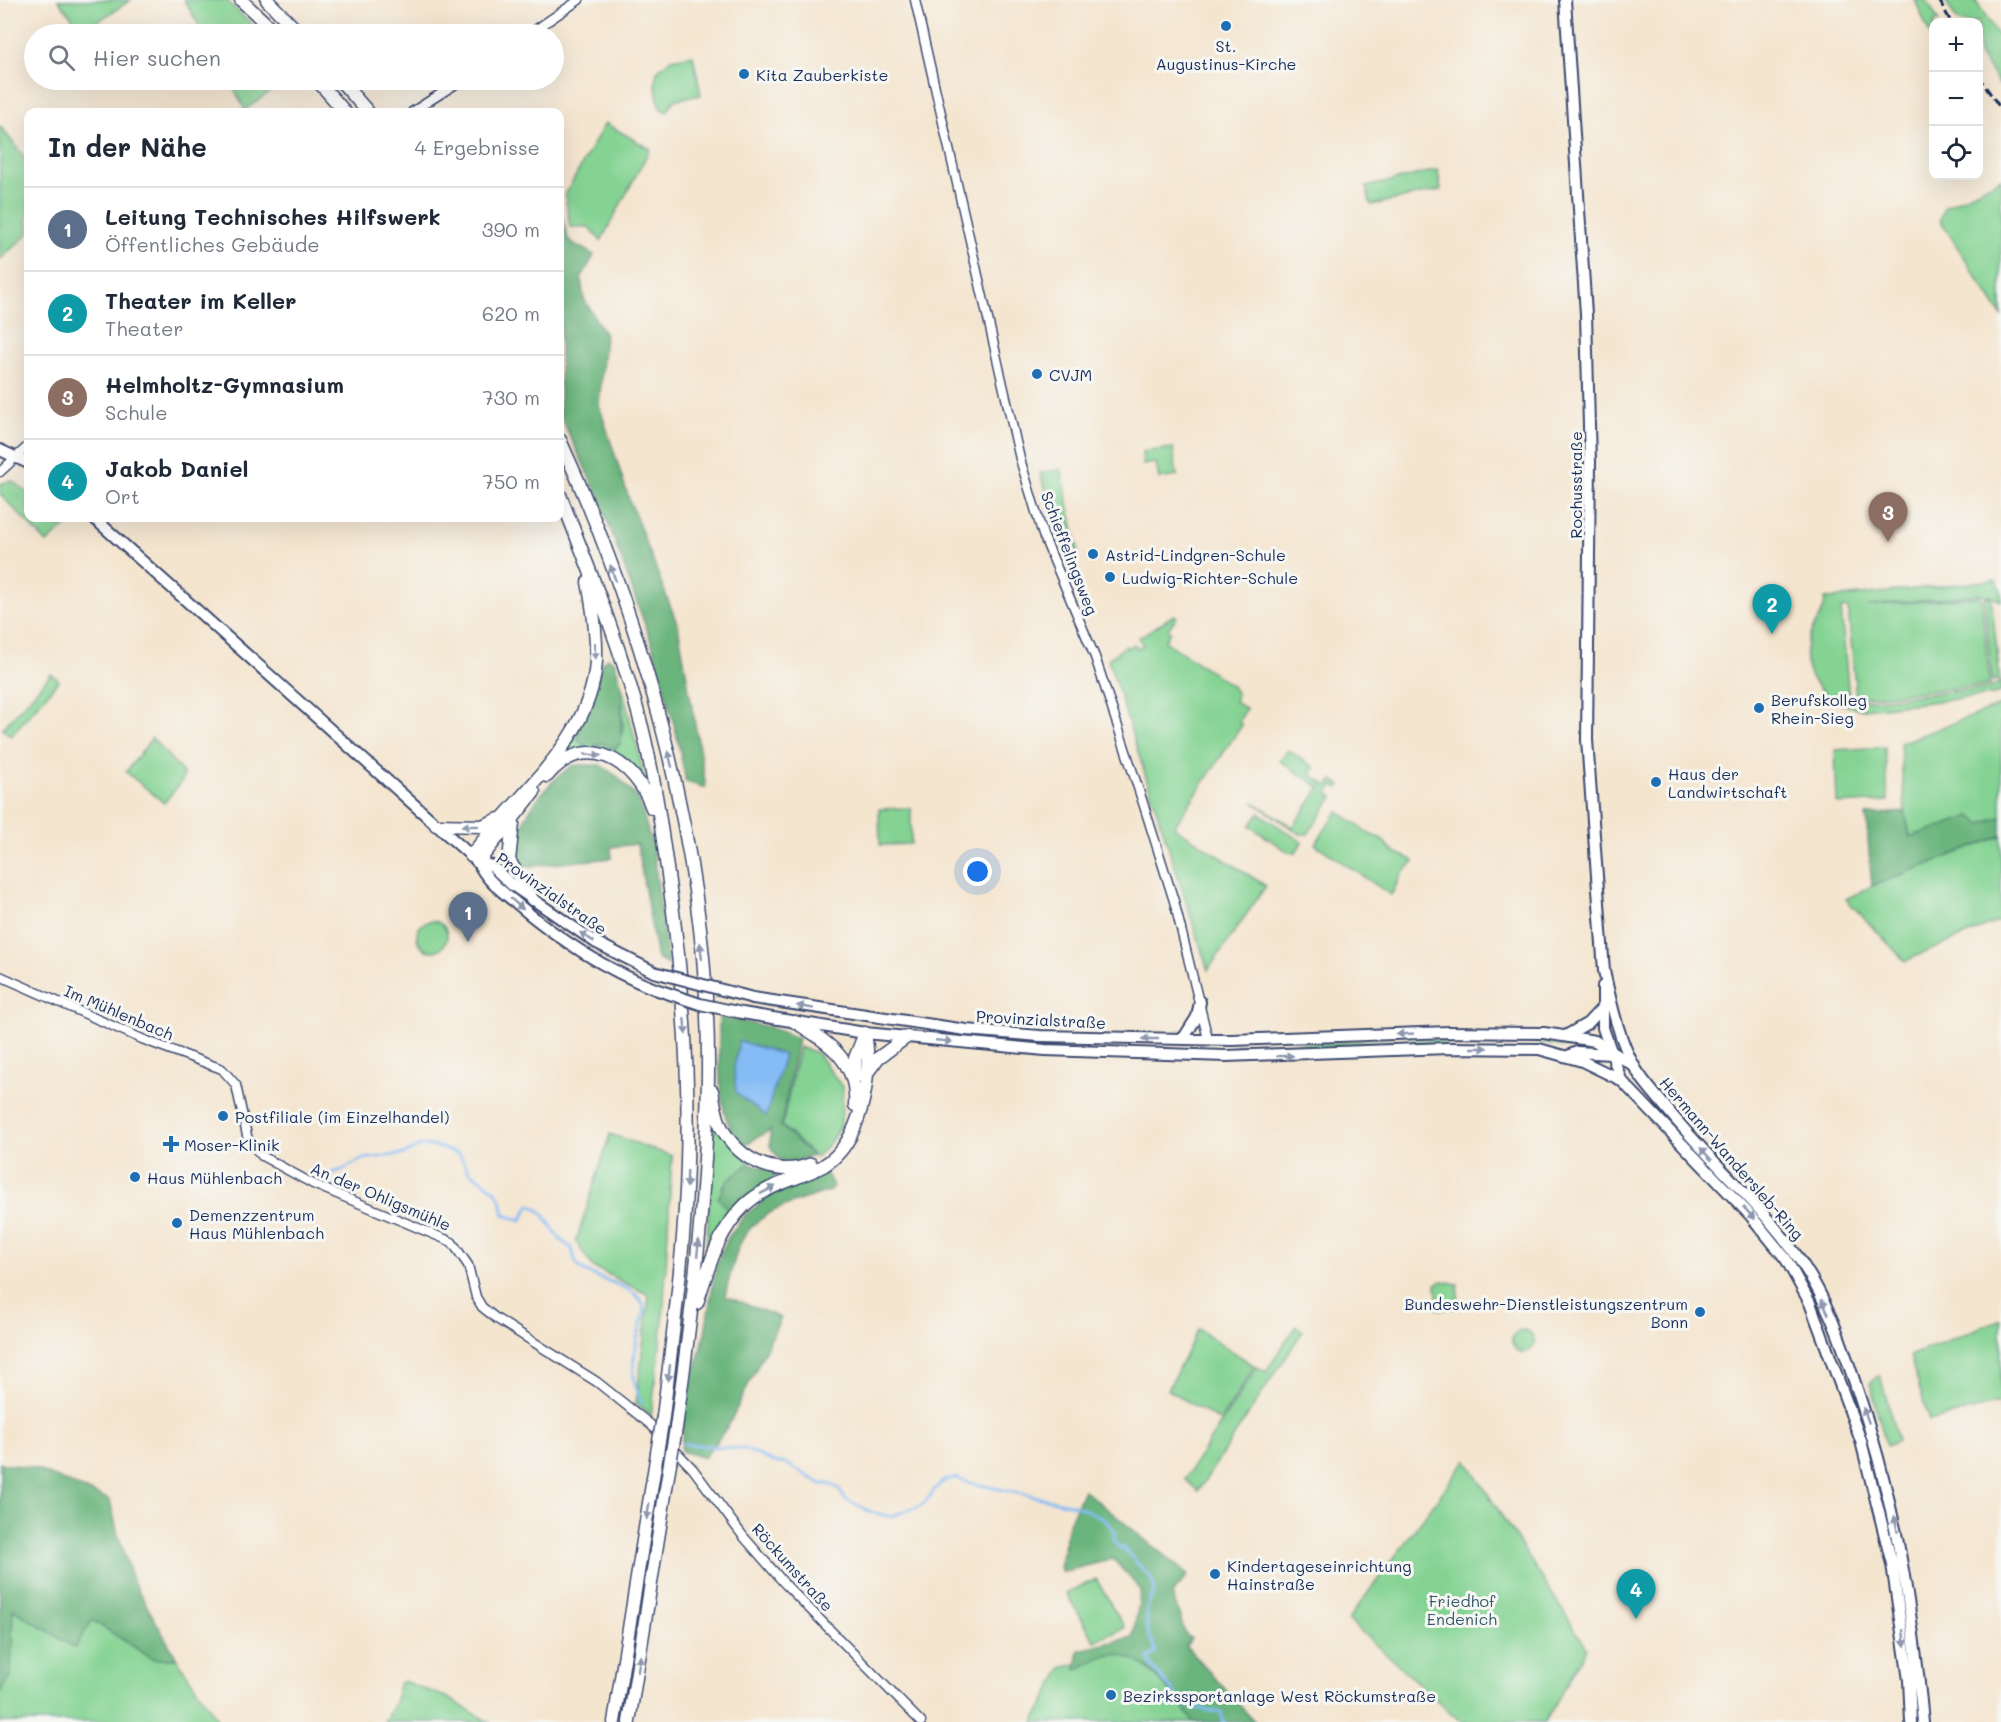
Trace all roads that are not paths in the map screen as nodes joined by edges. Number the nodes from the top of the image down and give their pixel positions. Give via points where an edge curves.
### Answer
1 (241, 0) edge
2 (267, 0) edge
3 (579, 0) edge
4 (915, 0) edge
5 (1565, 0) edge
6 (266, 24) edge
7 (290, 24) edge
8 (544, 24) edge
9 (326, 90) edge
10 (349, 90) edge
11 (446, 90) edge
12 (342, 108) edge
13 (364, 108) edge
14 (418, 108) edge
15 (0, 450) edge
16 (24, 450) edge
17 (564, 450) edge
18 (16, 457) junction
19 (24, 462) edge
20 (0, 472) edge
21 (564, 505) edge
22 (97, 522) edge
23 (582, 552) junction
24 (508, 819) junction
25 (436, 825) junction
26 (663, 843) junction
27 (474, 859) junction
28 (532, 899) junction
29 (1604, 971) junction
30 (0, 976) edge
31 (1200, 1002) junction
32 (1602, 1008) junction
33 (857, 1016) junction
34 (884, 1019) junction
35 (795, 1022) junction
36 (865, 1033) junction
37 (1567, 1035) junction
38 (907, 1037) junction
39 (1623, 1037) junction
40 (1183, 1039) junction
41 (1208, 1039) junction
42 (1612, 1051) junction
43 (1184, 1055) junction
44 (1226, 1056) junction
45 (1568, 1056) junction
46 (1633, 1065) junction
47 (226, 1073) joint
48 (708, 1073) junction
49 (860, 1076) junction
50 (1621, 1080) junction
51 (805, 1170) junction
52 (689, 1327) junction
53 (651, 1425) joint
54 (614, 1722) edge
55 (629, 1722) edge
56 (921, 1722) edge
57 (1911, 1722) edge
58 (1923, 1722) edge

1 - 6 highway
2 - 7 highway
3 - 8 street
4 - 31 street, Schieffelingsweg via 1023,471 1043,535 1095,657 1174,901
5 - 29 main road, Rochusstraße via 1586,314 1590,462 1587,740
9 - 12 highway
10 - 13 highway
11 - 14 street
15 - 18 main road
16 - 18 street
48 -> 17 highway via 701,950 672,766 647,672 603,544
18 - 19 main road
18 - 20 street
21 - 23 highway
22 - 25 main road, Provinzialstraße
23 -> 24 highway via 594,617 596,661 586,704 561,748
23 - 26 highway via 617,645 642,729
24 -> 25 highway via 482,826
24 -> 26 highway via 561,763 594,754 620,763 634,773 646,792
24 - 27 highway
24 - 28 highway via 509,860
25 - 27 main road, Provinzialstraße
26 -> 54 highway, bridge via 687,1054 681,1257 663,1417
27 - 28 main road, Provinzialstraße via 492,866
27 -> 35 main road, Provinzialstraße, bridge via 485,876 548,931 621,975 700,1004
33 -> 28 main road, Provinzialstraße, bridge via 753,998 654,972 595,942
29 - 32 main road, Rochusstraße
29 - 39 main road, Rochusstraße
30 - 47 street, Im Mühlenbach
31 - 40 main road via 1194,1023
31 - 41 street, Schieffelingsweg
32 - 37 main road via 1588,1023
32 - 42 main road, Rochusstraße
33 - 34 main road, Provinzialstraße
33 - 36 main road
34 - 36 main road
40 -> 34 main road, Provinzialstraße via 1040,1036
35 - 36 main road, Provinzialstraße
35 - 49 highway via 830,1045
36 - 38 main road, Provinzialstraße
36 - 49 highway via 855,1059
37 -> 41 main road, Provinzialstraße via 1508,1031
37 - 42 main road, Provinzialstraße via 1595,1041
38 -> 43 main road, Provinzialstraße via 1045,1050
38 - 49 highway
39 - 42 main road
39 - 46 main road, Rochusstraße
40 - 41 main road, Provinzialstraße
41 - 43 main road
41 - 44 main road
42 - 45 main road
42 - 46 main road, Provinzialstraße
42 - 50 main road, Rochusstraße
43 - 44 main road, Provinzialstraße
44 -> 45 main road, Provinzialstraße via 1502,1048 1539,1049
45 - 50 main road, Provinzialstraße
58 -> 46 main road, Hermann-Wandersleb-Ring via 1914,1631 1894,1515 1874,1437 1833,1323 1813,1281 1784,1239 1694,1142
47 - 53 street, An der Ohligsmühle via 238,1090 248,1140 262,1156 314,1185 452,1242 462,1254 476,1297 489,1314 602,1386
48 - 51 highway via 717,1117 725,1135 744,1155 765,1167
52 -> 48 highway via 702,1206
49 - 51 highway via 854,1115 843,1139 832,1155
50 -> 57 main road, Hermann-Wandersleb-Ring via 1752,1216 1807,1295 1861,1442 1893,1563
52 -> 51 highway via 716,1244 734,1217 762,1192
55 -> 52 highway, bridge
53 - 56 street, Röckumstraße via 689,1464 785,1584

